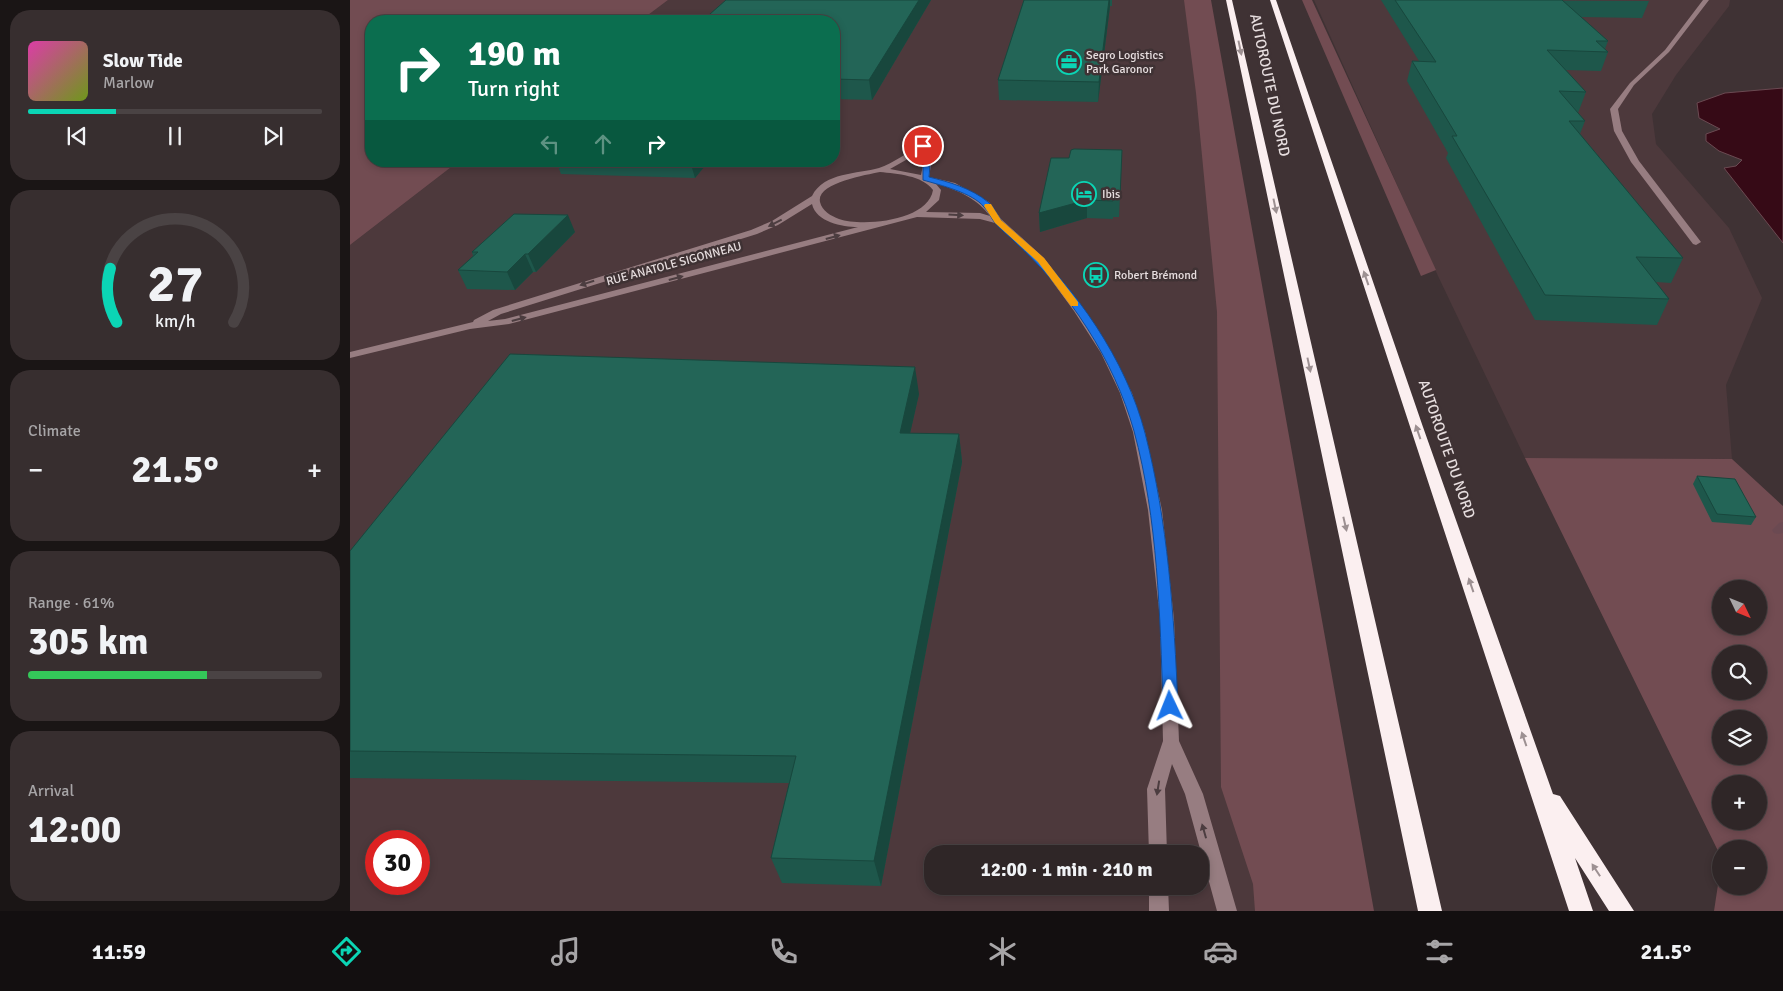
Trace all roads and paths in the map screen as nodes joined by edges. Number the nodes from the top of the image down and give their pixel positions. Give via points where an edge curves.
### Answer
1 (1229, 0) edge
2 (1273, 0) edge
3 (1706, 0) edge
4 (880, 170) junction
5 (925, 178) junction
6 (816, 197) junction
7 (914, 216) junction
8 (998, 221) junction
9 (884, 224) junction
10 (1696, 242) dead end
11 (470, 326) junction
12 (350, 355) edge
13 (1171, 741) junction
14 (1540, 785) junction
15 (1158, 845) edge
16 (1158, 895) edge
17 (1159, 911) edge
18 (1227, 911) edge
19 (1430, 911) edge
20 (1581, 911) edge
21 (1622, 911) edge

1 -> 19 highway, AUTOROUTE DU NORD
14 -> 2 highway, AUTOROUTE DU NORD
3 - 10 street via 1666,51 1632,84 1614,108 1618,131 1634,162
4 - 5 street
4 - 5 street via 899,163 923,146 927,165
4 - 6 street, RUE ANATOLE SIGONNEAU via 846,176 832,182
5 - 7 street via 936,192 934,201
5 - 8 street via 952,185 986,204
6 - 9 street via 820,213 831,219
6 -> 11 street, RUE ANATOLE SIGONNEAU via 754,232 497,312
7 -> 8 street via 980,216
7 - 9 street, RUE ANATOLE SIGONNEAU
8 - 13 street via 1041,260 1079,310 1126,393 1139,432 1155,510 1167,619
11 -> 9 street, RUE ANATOLE SIGONNEAU via 505,322
11 - 12 street, RUE ANATOLE SIGONNEAU
13 -> 15 street via 1156,788
18 -> 13 street via 1194,794
14 - 20 highway, AUTOROUTE DU NORD
21 -> 14 highway
16 - 17 street

